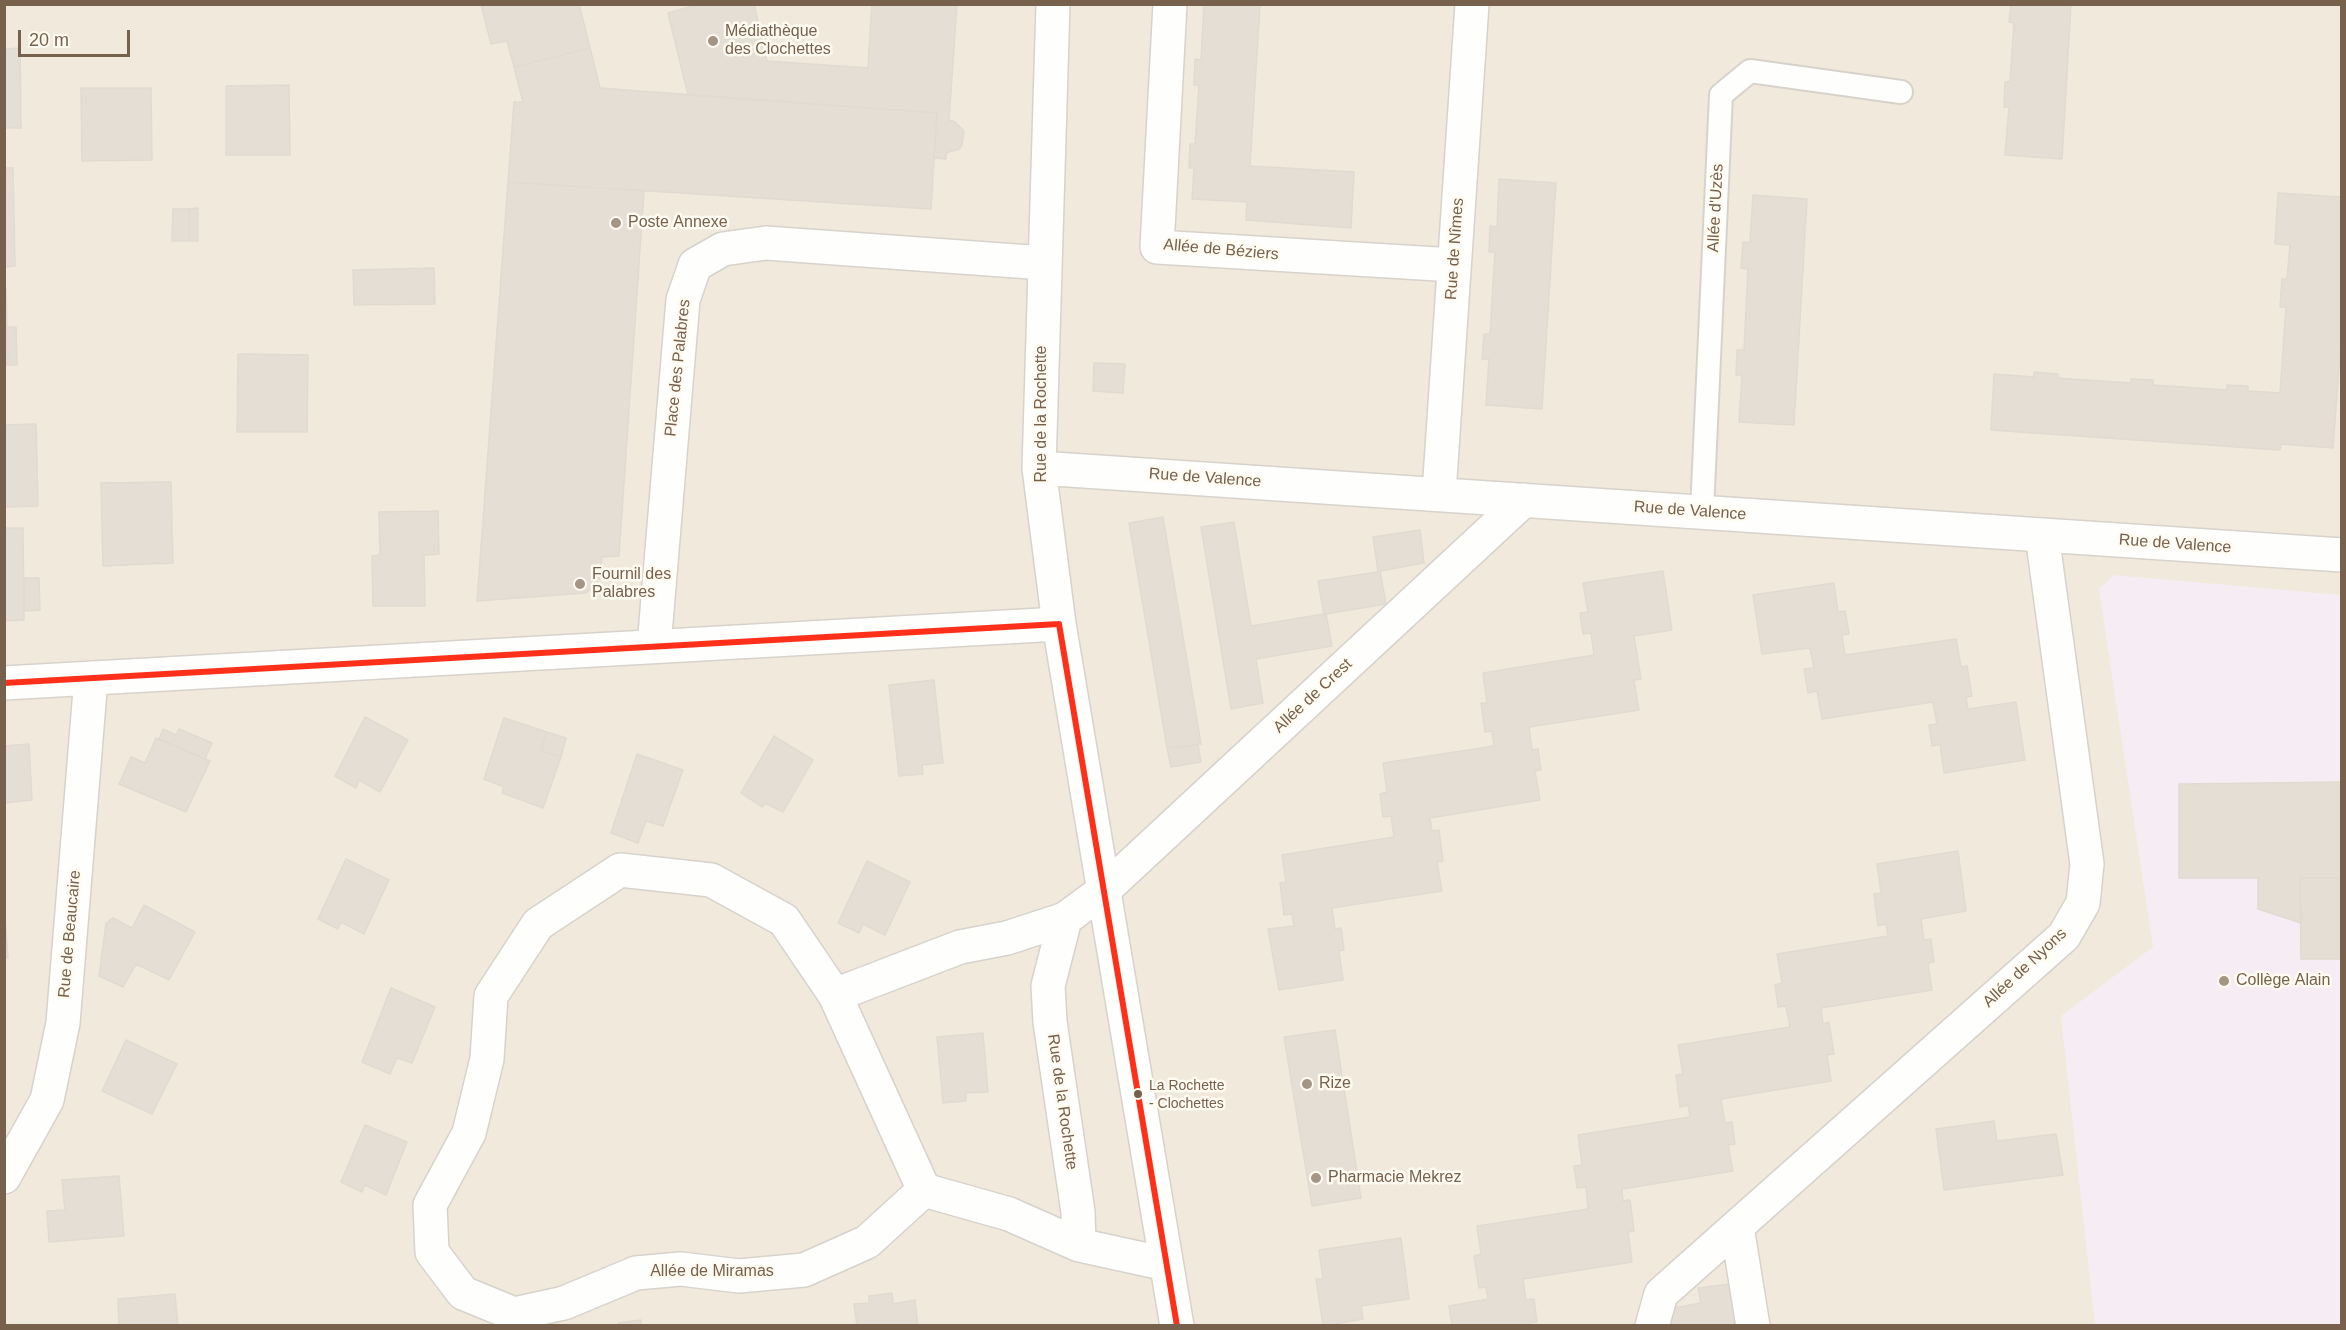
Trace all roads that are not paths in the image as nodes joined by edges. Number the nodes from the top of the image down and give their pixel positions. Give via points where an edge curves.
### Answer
1 (1053, 4) edge
2 (1170, 4) edge
3 (1472, 4) edge
4 (1901, 92) dead end
5 (1044, 263) junction
6 (1454, 265) junction
7 (1039, 468) junction
8 (1439, 493) junction
9 (1524, 500) junction
10 (1702, 512) junction
11 (2042, 535) junction
12 (2342, 555) edge
13 (1059, 624) junction
14 (654, 646) junction
15 (91, 678) junction
16 (4, 683) edge
17 (1102, 891) junction
18 (1065, 919) junction
19 (835, 995) junction
20 (4, 1177) edge
21 (924, 1190) junction
22 (1737, 1227) junction
23 (1079, 1245) junction
24 (1166, 1264) junction
25 (1177, 1326) edge
26 (1652, 1326) edge
27 (1753, 1326) edge

1 - 5 street, Rue de la Rochette
2 - 6 street, Allée de Béziers via 1157,247
3 - 6 street, Rue de Nîmes
4 - 10 lane, Allée d'Uzès via 1750,70 1721,95
5 - 7 street, Rue de la Rochette
5 - 14 street, Place des Palabres via 766,243 723,249 695,265 683,300
6 - 8 street, Rue de Nîmes
7 - 8 street, Rue de Valence
7 - 13 street, Rue de la Rochette
8 - 9 street, Rue de Valence
9 - 10 street, Rue de Valence
9 - 17 street, Allée de Crest
10 - 11 street, Rue de Valence
11 - 12 street, Rue de Valence
11 - 22 street, Allée de Nyons via 2087,864 2083,903 2064,936
13 - 14 street
13 - 17 street, Rue de la Rochette
14 - 15 street
15 - 16 street
15 - 20 street, Rue de Beaucaire via 63,1023 47,1100
17 - 18 street
17 - 24 street, Rue de la Rochette
18 - 19 street via 1007,938 960,946
18 - 23 street, Rue de la Rochette via 1048,986
19 - 21 street, Allée de Miramas
19 - 21 street, Allée de Miramas via 784,920 711,880 620,870 538,924 490,996 487,1059 469,1133 430,1205 432,1252 463,1293 514,1314 564,1303 636,1273 681,1269 739,1276 804,1270 867,1242
21 - 23 street via 1009,1214
22 - 26 street, Allée de Nyons via 1660,1294
22 - 27 street
23 - 24 street
24 - 25 street, Rue de la Rochette

